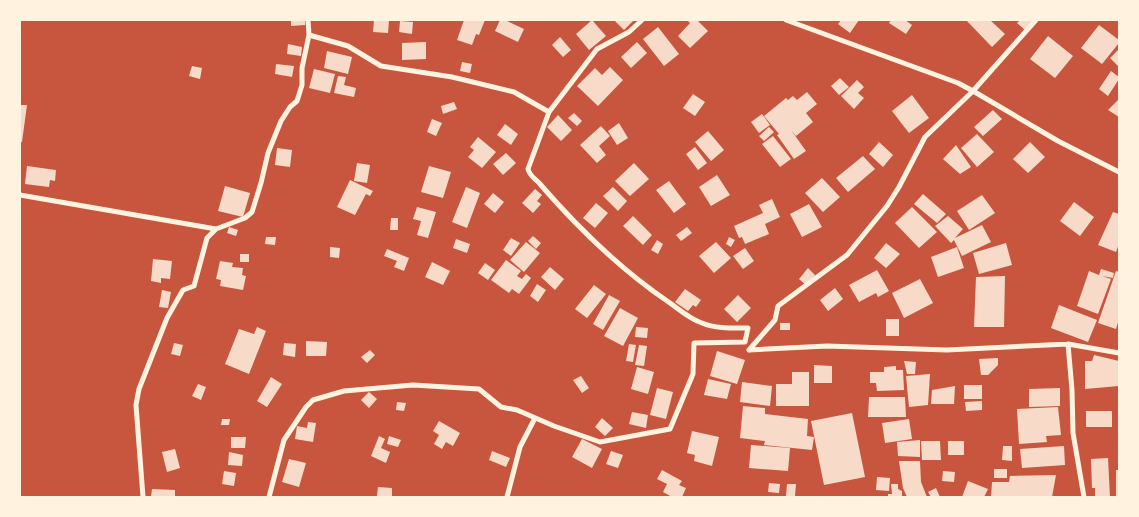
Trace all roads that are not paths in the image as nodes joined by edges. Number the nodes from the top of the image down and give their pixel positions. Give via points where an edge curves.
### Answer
1 (308, 20) edge
2 (642, 20) edge
3 (786, 20) edge
4 (1036, 20) edge
5 (309, 35) junction
6 (973, 90) junction
7 (549, 112) junction
8 (1119, 172) edge
9 (20, 195) edge
10 (216, 229) junction
11 (1068, 344) junction
12 (1119, 353) edge
13 (535, 418) junction
14 (142, 497) edge
15 (269, 497) edge
16 (507, 497) edge
17 (1084, 497) edge

1 - 5 street
2 - 7 street via 629,32 597,49
3 - 6 street
4 - 6 street
5 - 7 street via 348,46 380,66 452,76 514,92
5 - 10 street via 297,101 281,121 268,153 252,212
6 - 8 street via 1058,141
6 - 11 street via 925,138 887,206 847,255 778,306 775,320 749,350 826,346 947,350
7 - 13 street via 528,169 550,197 587,235 655,293 694,319 704,324 748,328 745,342 694,343 693,374 670,429 600,442
9 - 10 street
10 - 14 street via 207,238 194,286 183,290 167,318 139,389 136,405
11 - 12 street
11 - 17 street via 1072,433
13 - 15 street via 501,407 479,390 413,385 323,396 306,407 284,440
13 - 16 street via 520,447

